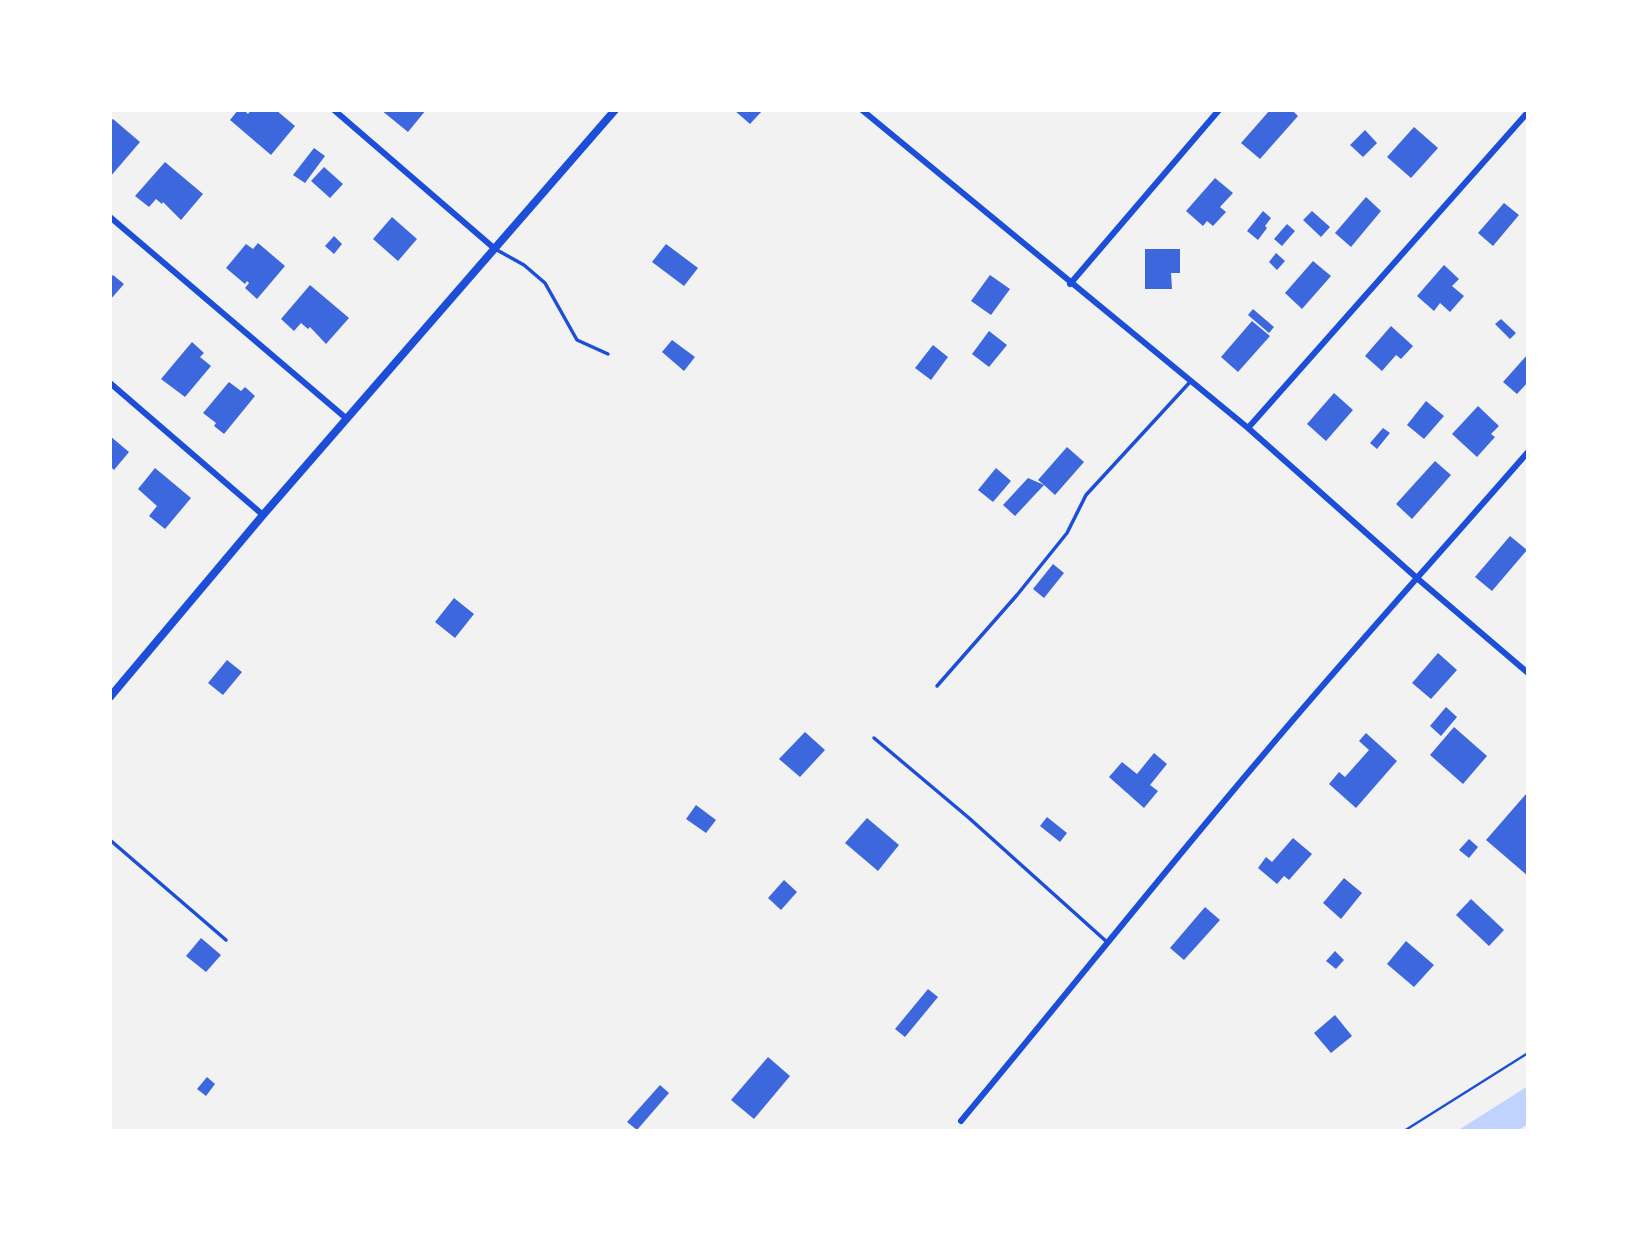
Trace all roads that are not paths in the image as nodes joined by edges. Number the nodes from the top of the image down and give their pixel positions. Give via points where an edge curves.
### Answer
1 (334, 110) edge
2 (615, 110) edge
3 (862, 110) edge
4 (1219, 110) edge
5 (1528, 112) edge
6 (110, 216) edge
7 (495, 249) junction
8 (1070, 284) junction
9 (608, 354) dead end
10 (1190, 382) junction
11 (110, 383) edge
12 (347, 419) junction
13 (1248, 428) junction
14 (1528, 452) edge
15 (263, 515) junction
16 (1418, 579) junction
17 (1528, 673) edge
18 (937, 686) dead end
19 (112, 690) edge
20 (874, 738) dead end
21 (110, 840) edge
22 (226, 940) dead end
23 (1107, 942) junction
24 (961, 1121) dead end

1 - 7 street
2 - 7 street
3 - 8 street
4 - 8 street
5 - 13 street
6 - 12 street
7 - 9 lane via 545,283 577,340
7 - 12 street
8 - 10 street
10 - 13 street
10 - 18 lane via 1086,495 1067,533
11 - 15 street
12 - 15 street
13 - 16 street
14 - 16 street
15 - 19 street
16 - 17 street
16 - 23 street
20 - 23 lane
21 - 22 lane
23 - 24 street

